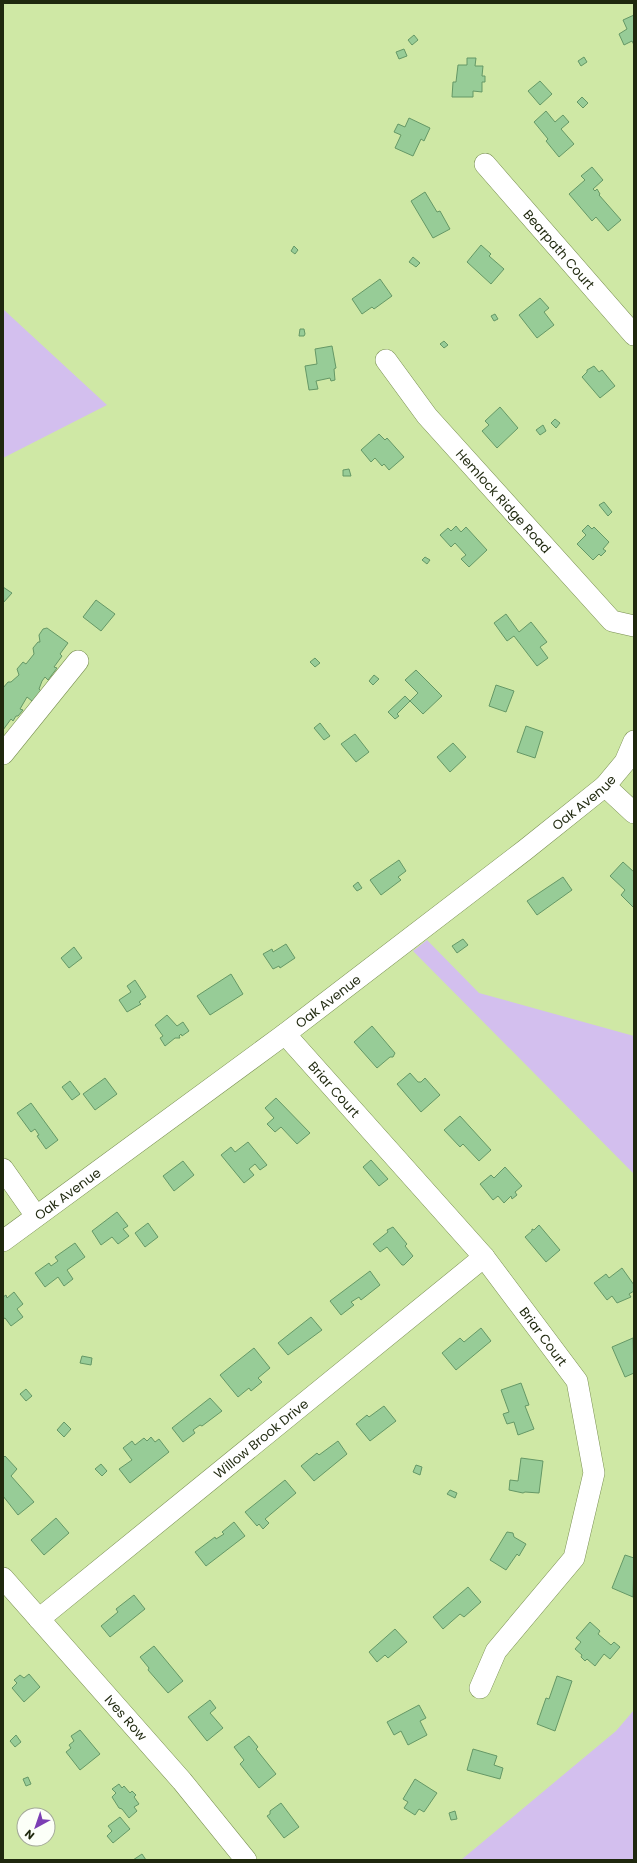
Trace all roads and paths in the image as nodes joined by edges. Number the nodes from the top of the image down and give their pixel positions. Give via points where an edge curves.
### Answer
1 (485, 164) dead end
2 (634, 335) edge
3 (386, 360) dead end
4 (634, 626) edge
5 (78, 661) dead end
6 (634, 741) edge
7 (3, 754) edge
8 (605, 786) junction
9 (634, 813) edge
10 (285, 1034) junction
11 (3, 1169) edge
12 (36, 1216) junction
13 (3, 1241) edge
14 (484, 1257) junction
15 (3, 1578) edge
16 (38, 1619) junction
17 (480, 1688) dead end
18 (246, 1860) edge

1 - 2 street, Bearpath Court
3 - 4 street, Hemlock Ridge Road via 427,416 612,621
5 - 7 street
6 - 8 street, Oak Avenue via 625,762
8 - 9 street
8 - 10 street, Oak Avenue
10 - 12 street, Oak Avenue
10 - 14 street, Briar Court
11 - 12 street
12 - 13 street, Oak Avenue
14 - 16 street, Willow Brook Drive
14 - 17 street, Briar Court via 577,1381 594,1473 574,1558 496,1651
15 - 16 street, Ives Row
16 - 18 street, Ives Row via 182,1781

